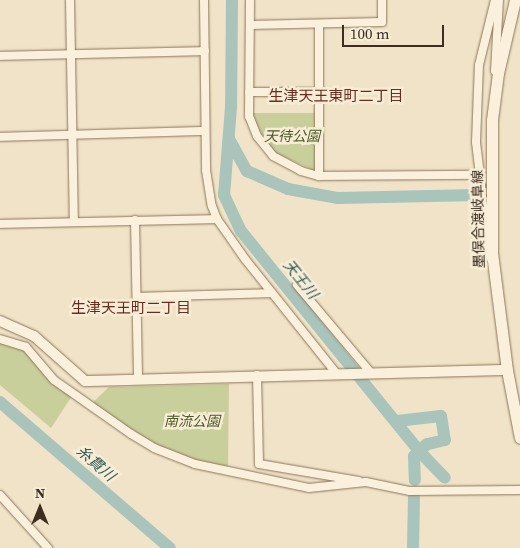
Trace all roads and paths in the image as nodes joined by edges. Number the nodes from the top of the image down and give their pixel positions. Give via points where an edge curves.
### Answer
1 (70, 0) edge
2 (204, 0) edge
3 (250, 0) edge
4 (382, 0) edge
5 (495, 0) edge
6 (499, 0) edge
7 (515, 0) edge
8 (319, 24) junction
9 (250, 25) junction
10 (204, 52) junction
11 (72, 54) junction
12 (0, 56) edge
13 (497, 83) junction
14 (250, 92) junction
15 (318, 92) junction
16 (205, 131) junction
17 (73, 136) junction
18 (0, 137) edge
19 (480, 175) junction
20 (319, 176) junction
21 (218, 219) junction
22 (135, 220) junction
23 (74, 222) junction
24 (0, 224) edge
25 (495, 278) junction
26 (297, 285) dead end
27 (272, 293) junction
28 (138, 297) junction
29 (0, 321) edge
30 (0, 339) edge
31 (507, 370) junction
32 (338, 373) junction
33 (368, 373) junction
34 (257, 375) junction
35 (138, 379) junction
36 (520, 438) edge
37 (366, 482) junction
38 (520, 490) edge
39 (0, 494) edge
40 (48, 548) edge

1 - 11 street
2 - 10 street
3 - 9 street
4 - 8 street via 382,22
5 - 19 street via 480,65 476,142
6 - 13 street via 494,67
7 - 13 main road, 墨俣合渡岐阜線
8 - 9 street
8 - 15 street
9 - 14 street
10 - 11 street
10 - 16 street
11 - 12 street
11 - 17 street
13 - 25 main road, 墨俣合渡岐阜線 via 492,128
14 - 15 street
14 - 20 street via 252,126 264,147 280,161
15 - 20 street
16 - 17 street
16 - 21 street via 208,192
17 - 18 street
17 - 23 street
19 - 20 street
19 - 25 street via 482,220
21 - 22 street
21 - 27 street
22 - 23 street
22 - 28 street
23 - 24 street
25 - 31 main road, 墨俣合渡岐阜線
26 - 33 street
27 - 28 street
27 - 32 street
28 - 35 street
29 - 35 street via 34,336 85,381
30 - 37 street via 26,348 54,380 142,441 176,457 208,468 309,488
31 - 33 street
31 - 36 main road, 墨俣合渡岐阜線
32 - 33 street
32 - 34 street
34 - 35 street
34 - 37 street via 259,464
37 - 38 street via 410,491
39 - 40 street

